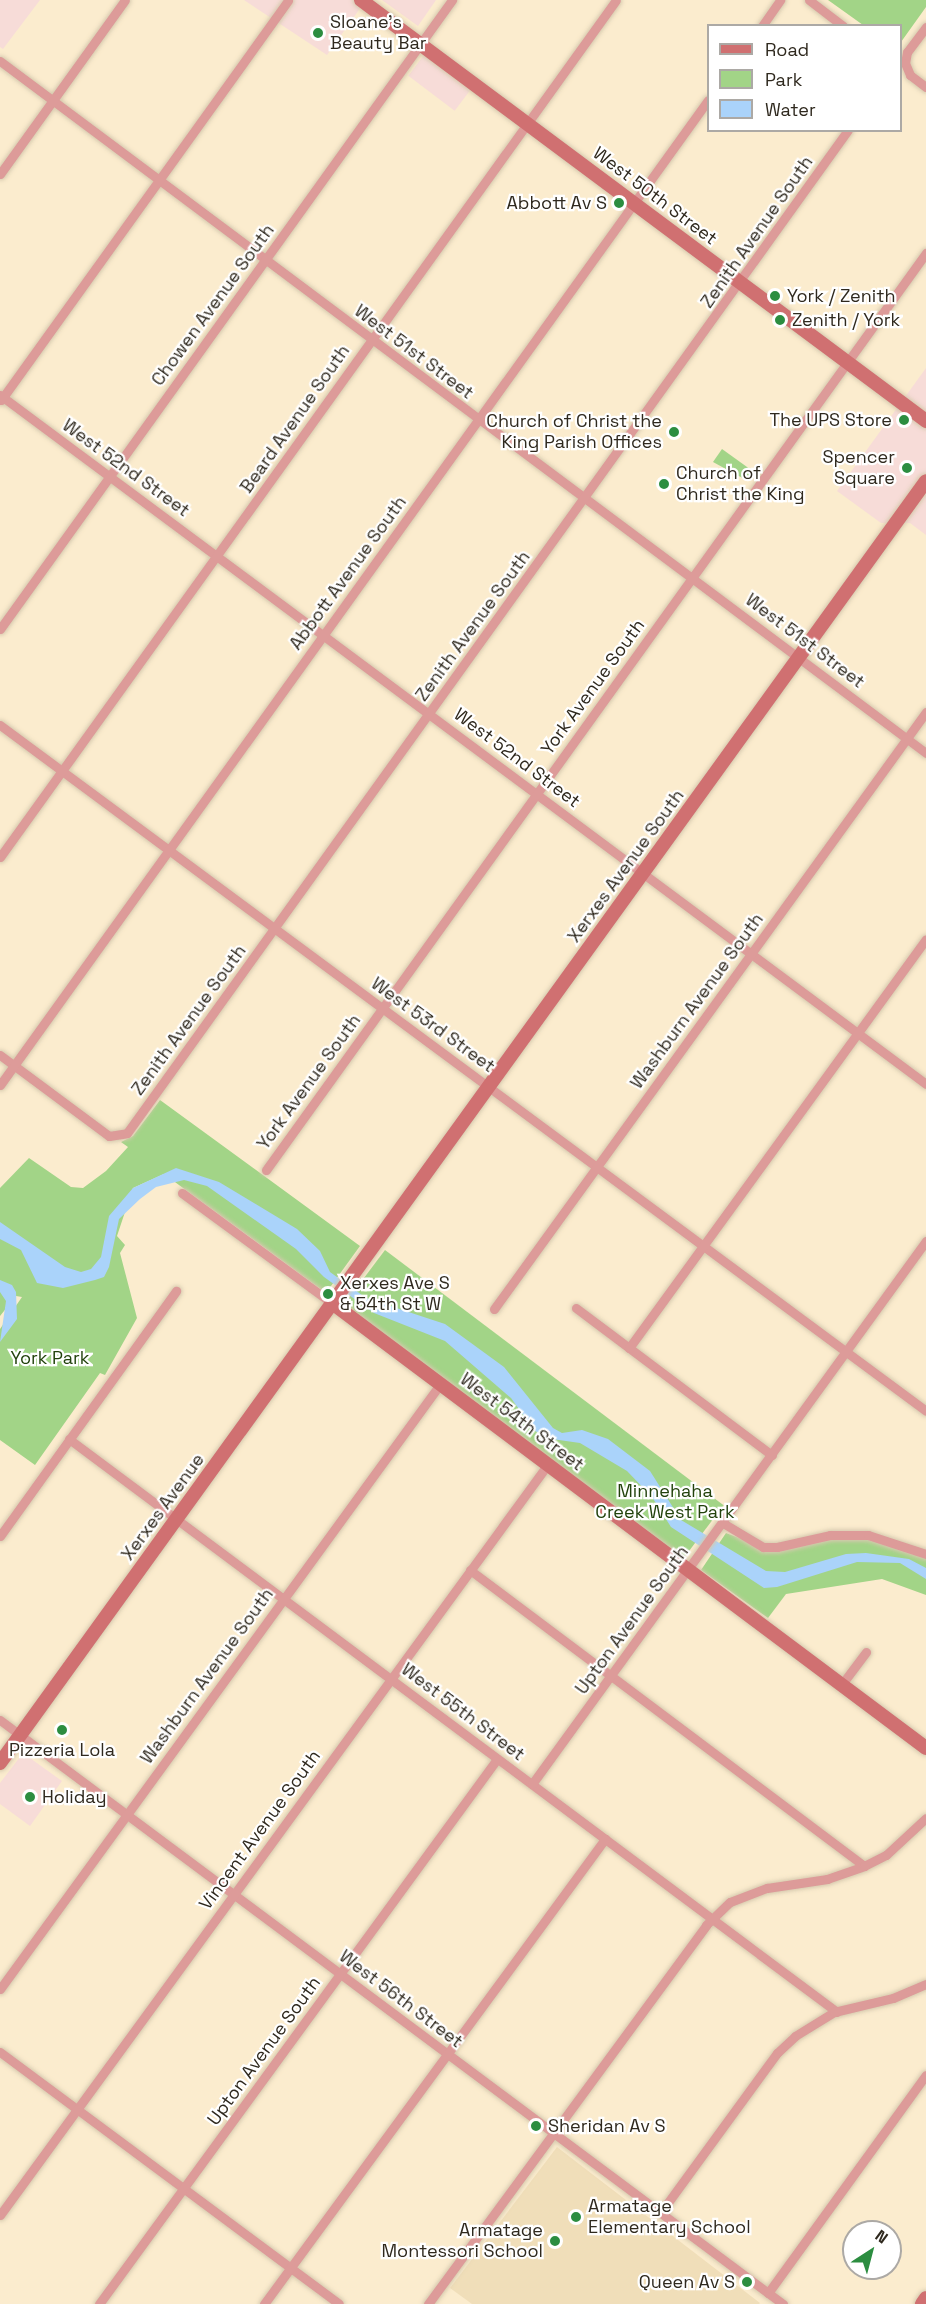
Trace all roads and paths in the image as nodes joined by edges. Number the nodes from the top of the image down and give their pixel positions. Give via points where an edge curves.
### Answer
1 (125, 0) edge
2 (288, 0) edge
3 (361, 0) edge
4 (452, 0) edge
5 (616, 0) edge
6 (780, 0) edge
7 (808, 0) edge
8 (763, 24) edge
9 (840, 24) edge
10 (926, 27) edge
11 (420, 44) junction
12 (0, 61) edge
13 (926, 87) edge
14 (53, 101) junction
15 (707, 101) edge
16 (527, 123) junction
17 (847, 132) edge
18 (0, 174) edge
19 (158, 181) junction
20 (634, 203) junction
21 (926, 253) edge
22 (265, 261) junction
23 (741, 283) junction
24 (371, 340) junction
25 (847, 362) junction
26 (1, 398) edge
27 (479, 421) junction
28 (926, 421) edge
29 (110, 477) junction
30 (926, 481) edge
31 (585, 498) junction
32 (217, 555) junction
33 (692, 578) junction
34 (0, 629) edge
35 (324, 634) junction
36 (799, 657) junction
37 (926, 711) edge
38 (431, 714) junction
39 (0, 725) edge
40 (907, 739) junction
41 (926, 753) edge
42 (62, 771) junction
43 (538, 793) junction
44 (170, 850) junction
45 (0, 857) edge
46 (643, 873) junction
47 (276, 929) junction
48 (926, 939) edge
49 (752, 954) junction
50 (383, 1009) junction
51 (858, 1033) junction
52 (0, 1055) edge
53 (15, 1066) junction
54 (926, 1084) edge
55 (0, 1085) edge
56 (490, 1087) junction
57 (597, 1168) junction
58 (266, 1170) dead end
59 (182, 1193) dead end
60 (926, 1241) edge
61 (702, 1247) junction
62 (354, 1272) joint
63 (176, 1291) dead end
64 (336, 1297) junction
65 (576, 1308) dead end
66 (494, 1309) dead end
67 (629, 1348) junction
68 (846, 1351) junction
69 (441, 1383) junction
70 (926, 1411) edge
71 (69, 1439) junction
72 (772, 1455) junction
73 (548, 1464) junction
74 (177, 1520) junction
75 (723, 1523) junction
76 (0, 1536) edge
77 (926, 1554) edge
78 (470, 1570) junction
79 (689, 1570) junction
80 (284, 1598) junction
81 (866, 1652) dead end
82 (610, 1676) junction
83 (390, 1679) junction
84 (842, 1684) junction
85 (0, 1720) edge
86 (20, 1735) junction
87 (926, 1748) edge
88 (497, 1759) junction
89 (0, 1762) edge
90 (532, 1784) junction
91 (127, 1814) junction
92 (926, 1818) edge
93 (605, 1839) junction
94 (864, 1866) junction
95 (234, 1894) junction
96 (712, 1919) junction
97 (341, 1975) junction
98 (926, 1984) edge
99 (0, 1989) edge
100 (837, 2012) junction
101 (0, 2052) edge
102 (447, 2053) junction
103 (926, 2076) edge
104 (78, 2108) junction
105 (554, 2133) junction
106 (183, 2188) junction
107 (661, 2212) junction
108 (0, 2215) edge
109 (291, 2268) junction
110 (768, 2293) junction
111 (926, 2298) edge
112 (99, 2304) edge
113 (264, 2304) edge
114 (339, 2304) edge
115 (428, 2304) edge
116 (783, 2304) edge
117 (922, 2304) edge

1 - 14 street
2 - 19 street
3 - 11 street, West 50th Street
4 - 11 street, Chowen Avenue South
5 - 16 street, Beard Avenue South
6 - 8 street
7 - 9 street
10 - 13 street via 907,52 905,63 910,75
11 - 16 street, West 50th Street
11 - 22 street, Chowen Avenue South
12 - 14 street, West 51st Street
14 - 18 street
14 - 19 street, West 51st Street
15 - 20 street, Abbott Avenue South
16 - 20 street, West 50th Street
16 - 24 street, Beard Avenue South
17 - 23 street, Zenith Avenue South
19 - 22 street, West 51st Street
19 - 26 street
20 - 23 street, West 50th Street
20 - 27 street, Abbott Avenue South
21 - 25 street, York Avenue South
22 - 24 street, West 51st Street
22 - 29 street, Chowen Avenue South
23 - 25 street, West 50th Street
23 - 31 street, Zenith Avenue South
24 - 27 street, West 51st Street
24 - 32 street, Beard Avenue South
25 - 28 street, West 50th Street
25 - 33 street, York Avenue South
26 - 29 street, West 52nd Street
27 - 31 street, West 51st Street
27 - 35 street, Abbott Avenue South
29 - 32 street, West 52nd Street
29 - 34 street, Chowen Avenue South
30 - 36 street, Xerxes Avenue South
31 - 33 street, West 51st Street
31 - 38 street, Zenith Avenue South
32 - 35 street, West 52nd Street
32 - 42 street, Beard Avenue South
33 - 36 street, West 51st Street
33 - 43 street, York Avenue South
35 - 38 street, West 52nd Street
35 - 44 street, Abbott Avenue South
36 - 40 street, West 51st Street
36 - 46 street, Xerxes Avenue South
37 - 40 street, Washburn Avenue South
38 - 43 street, West 52nd Street
38 - 47 street, Zenith Avenue South
39 - 42 street, West 53rd Street
40 - 41 street, West 51st Street
40 - 49 street, Washburn Avenue South
42 - 44 street, West 53rd Street
42 - 45 street, Beard Avenue South
43 - 46 street, West 52nd Street
43 - 50 street, York Avenue South
44 - 47 street, West 53rd Street
44 - 53 street, Abbott Avenue South
46 - 49 street, West 52nd Street
46 - 56 street, Xerxes Avenue South
47 - 50 street, West 53rd Street
47 - 53 street, Zenith Avenue South via 127,1133 109,1136
48 - 51 street
49 - 51 street, West 52nd Street
49 - 57 street, Washburn Avenue South
50 - 56 street, West 53rd Street
50 - 58 street, York Avenue South
51 - 54 street, West 52nd Street
51 - 61 street
52 - 53 street
53 - 55 street, Abbott Avenue South
56 - 57 street, West 53rd Street
56 - 62 street, Xerxes Avenue South
57 - 61 street, West 53rd Street
57 - 66 street, Washburn Avenue South
59 - 64 street, West 54th Street
60 - 68 street, Upton Avenue South
61 - 67 street
61 - 68 street, West 53rd Street
62 - 64 street, Xerxes Avenue
63 - 71 street
64 - 69 street, West 54th Street
64 - 74 street, Xerxes Avenue
65 - 67 street
67 - 72 street
68 - 70 street, West 53rd Street
68 - 72 street, Upton Avenue South
69 - 73 street, West 54th Street
69 - 80 street, Washburn Avenue South
71 - 74 street, West 55th Street
71 - 76 street
72 - 75 street, Upton Avenue South
73 - 78 street, Vincent Avenue South
73 - 79 street, West 54th Street
74 - 80 street, West 55th Street
74 - 86 street, Xerxes Avenue
75 - 77 street via 763,1547 859,1534 888,1539
75 - 79 street, Upton Avenue South
78 - 82 street
78 - 83 street, Vincent Avenue South
79 - 82 street, Upton Avenue South
79 - 84 street, West 54th Street
80 - 83 street, West 55th Street
80 - 91 street, Washburn Avenue South
81 - 84 street
82 - 90 street, Upton Avenue South
82 - 94 street
83 - 88 street, West 55th Street
83 - 95 street, Vincent Avenue South
84 - 87 street, West 54th Street
85 - 86 street, West 56th Street
86 - 89 street, Xerxes Avenue
86 - 91 street, West 56th Street
88 - 90 street, West 55th Street
88 - 97 street, Upton Avenue South
90 - 93 street, West 55th Street
91 - 95 street, West 56th Street
91 - 99 street, Washburn Avenue South
92 - 94 street via 886,1855
93 - 96 street, West 55th Street
93 - 102 street
94 - 96 street via 828,1879 767,1888 730,1902
95 - 97 street, West 56th Street
95 - 104 street, Vincent Avenue South
96 - 100 street, West 55th Street
96 - 105 street
97 - 102 street, West 56th Street
97 - 106 street, Upton Avenue South
98 - 100 street via 893,1998
100 - 107 street via 813,2022 777,2052
101 - 104 street
102 - 105 street, West 56th Street
102 - 109 street
103 - 110 street
104 - 106 street
104 - 108 street, Vincent Avenue South
105 - 107 street, West 56th Street
105 - 115 street
106 - 109 street
106 - 112 street, Upton Avenue South
107 - 110 street, West 56th Street
109 - 113 street
109 - 114 street
110 - 116 street, West 56th Street
111 - 117 street

